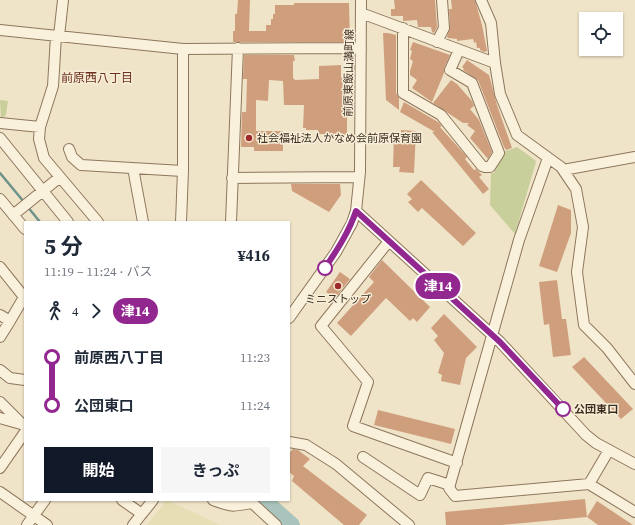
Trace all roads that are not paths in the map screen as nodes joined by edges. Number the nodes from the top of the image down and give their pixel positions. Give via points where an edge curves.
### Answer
1 (63, 0) edge
2 (361, 0) edge
3 (442, 0) edge
4 (481, 0) edge
5 (361, 13) junction
6 (403, 28) junction
7 (0, 30) edge
8 (58, 36) junction
9 (438, 42) junction
10 (238, 48) junction
11 (361, 48) junction
12 (183, 49) junction
13 (459, 50) junction
14 (494, 63) junction
15 (0, 123) edge
16 (40, 127) junction
17 (0, 138) edge
18 (69, 149) dead end
19 (635, 157) edge
20 (548, 158) junction
21 (133, 168) junction
22 (563, 170) junction
23 (183, 171) junction
24 (60, 177) junction
25 (359, 177) junction
26 (232, 178) junction
27 (43, 191) junction
28 (0, 199) edge
29 (356, 211) junction
30 (13, 215) junction
31 (67, 221) edge
32 (97, 221) edge
33 (143, 221) edge
34 (181, 221) edge
35 (230, 221) edge
36 (24, 229) edge
37 (389, 241) junction
38 (0, 268) edge
39 (291, 310) edge
40 (0, 315) edge
41 (10, 321) junction
42 (493, 335) junction
43 (0, 337) edge
44 (0, 370) edge
45 (24, 380) edge
46 (635, 384) edge
47 (0, 402) edge
48 (0, 418) edge
49 (24, 428) edge
50 (290, 442) edge
51 (609, 450) junction
52 (0, 457) edge
53 (363, 457) dead end
54 (456, 463) junction
55 (635, 464) edge
56 (0, 468) edge
57 (590, 484) junction
58 (450, 485) junction
59 (0, 492) edge
60 (0, 500) edge
61 (44, 501) edge
62 (123, 501) edge
63 (152, 501) edge
64 (216, 501) edge
65 (250, 501) edge
66 (635, 512) edge
67 (142, 514) junction
68 (32, 522) edge
69 (47, 525) edge
70 (133, 525) edge
71 (276, 525) edge
72 (408, 525) edge

1 - 8 street
2 - 5 street, 前原東飯山満町線
3 - 9 street via 444,28
4 - 14 street via 491,22
5 - 6 street
5 - 11 street, 前原東飯山満町線
6 - 9 street
6 - 13 street via 403,93 441,114 482,166 488,168 499,153 472,83 450,70
7 - 8 street
8 - 12 street
8 - 16 street via 53,86
9 - 13 street
10 - 11 street
10 - 12 street
10 - 26 street
11 - 25 street, 前原東飯山満町線
12 - 23 street
13 - 14 street
14 - 20 street via 500,94 517,135
15 - 16 street
16 - 24 street via 39,139 44,158
17 - 27 street
18 - 21 street via 72,157 81,165
19 - 22 street
20 - 22 street
20 - 42 street via 519,240
21 - 23 street
21 - 33 street
22 - 46 street via 576,188 583,227 577,272 584,325 607,348
23 - 34 street
24 - 27 street
24 - 32 street
25 - 26 street
25 - 29 street, 前原東飯山満町線
26 - 35 street
27 - 30 street
27 - 31 street
28 - 30 street
29 - 37 street
29 - 39 street, 前原東飯山満町線 via 336,252
30 - 36 street
37 - 42 street
37 - 54 street via 321,326 368,382 353,426
38 - 41 street via 24,297
40 - 41 street
41 - 43 street
42 - 51 street via 586,435
42 - 54 street
44 - 45 street via 10,378
47 - 49 street
48 - 49 street
49 - 52 street
49 - 56 street
50 - 72 street via 306,445 336,464
51 - 55 street
51 - 57 street
53 - 58 street via 420,495 428,478
54 - 58 street
57 - 58 street via 455,496 449,488
57 - 66 street
59 - 68 street
60 - 68 street
61 - 68 street
62 - 67 street
63 - 67 street
64 - 65 street via 228,506 237,506
65 - 71 street
67 - 70 street
68 - 69 street

